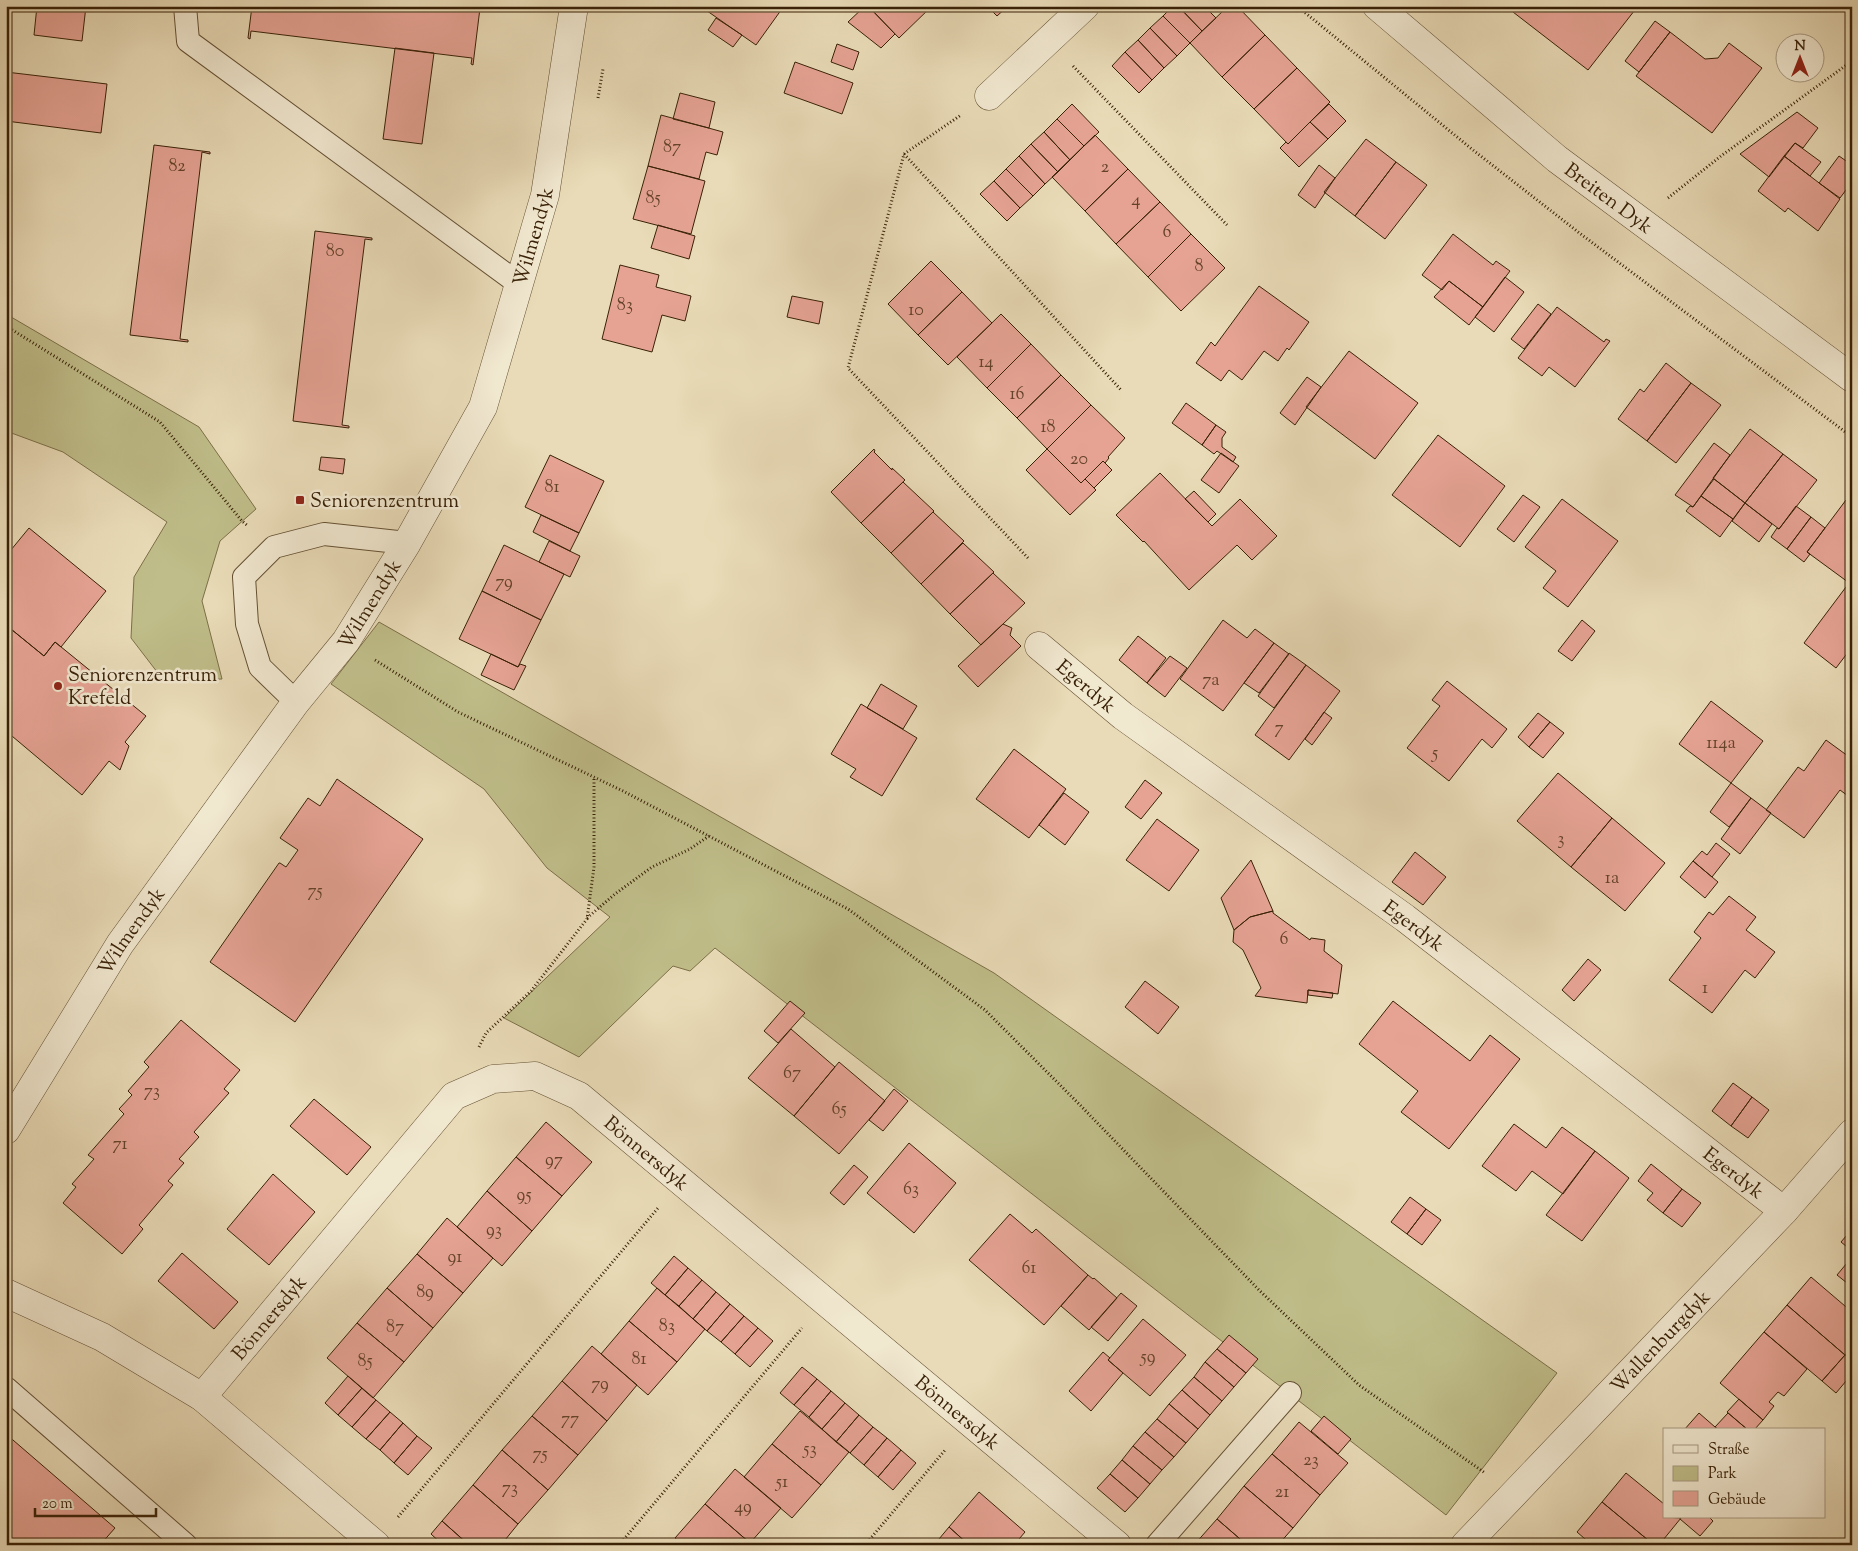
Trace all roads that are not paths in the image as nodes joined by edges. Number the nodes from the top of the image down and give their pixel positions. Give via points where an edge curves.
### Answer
1 (185, 6) edge
2 (574, 6) edge
3 (1085, 6) edge
4 (1377, 6) edge
5 (989, 96) road end
6 (519, 284) junction
7 (1852, 378) edge
8 (407, 543) junction
9 (1038, 646) dead end
10 (296, 702) junction
11 (6, 1130) edge
12 (1852, 1133) edge
13 (1784, 1211) junction
14 (6, 1292) edge
15 (6, 1388) edge
16 (1290, 1393) dead end
17 (202, 1397) junction
18 (375, 1544) edge
19 (186, 1545) edge
20 (1117, 1545) edge
21 (1157, 1545) edge
22 (1465, 1545) edge

1 - 6 lane via 188,41
2 - 6 street, Wilmendyk via 545,195
3 - 5 street
4 - 7 street, Breiten Dyk via 1558,159
6 - 8 street, Wilmendyk via 483,407
8 - 10 street, Wilmendyk via 346,641
8 - 10 lane via 324,534 274,547 244,577 247,624 260,667
9 - 13 street, Egerdyk via 1123,716 1405,918
10 - 11 street, Wilmendyk via 120,944
12 - 13 street, Wallenburgdyk
13 - 22 street, Wallenburgdyk
14 - 17 street via 102,1337
15 - 19 lane
16 - 21 lane
17 - 18 street
17 - 20 street, Bönnersdyk via 454,1096 493,1079 535,1076 579,1096

